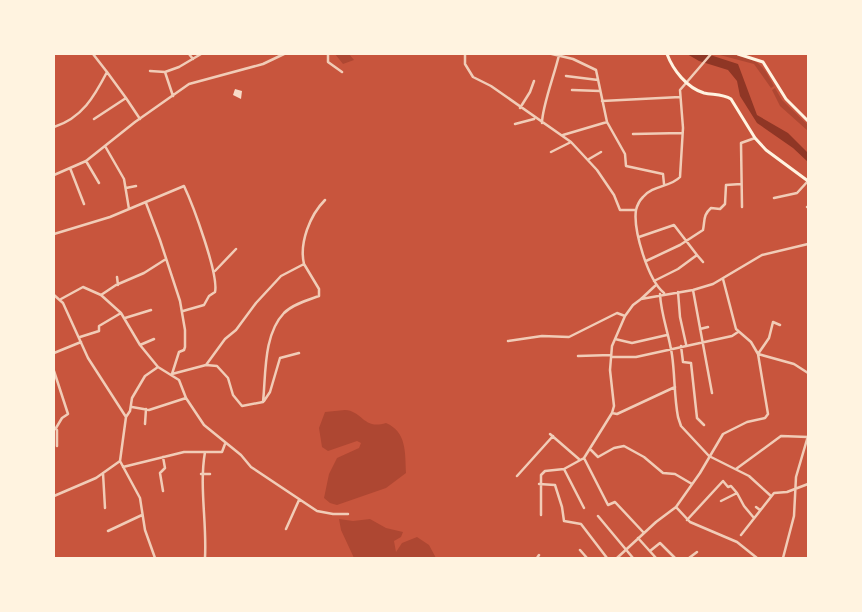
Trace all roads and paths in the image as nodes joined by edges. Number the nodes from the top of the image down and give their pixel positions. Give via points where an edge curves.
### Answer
1 (93, 54) edge
2 (189, 54) edge
3 (201, 54) edge
4 (284, 54) edge
5 (328, 54) edge
6 (465, 54) edge
7 (552, 54) edge
8 (574, 54) edge
9 (667, 54) edge
10 (711, 54) edge
11 (738, 54) edge
12 (560, 56) junction
13 (193, 59) junction
14 (573, 59) junction
15 (150, 71) dead end
16 (107, 72) junction
17 (165, 72) junction
18 (342, 72) dead end
19 (566, 76) dead end
20 (598, 80) junction
21 (534, 81) dead end
22 (686, 82) junction
23 (572, 90) dead end
24 (600, 90) junction
25 (173, 96) junction
26 (680, 97) junction
27 (126, 98) junction
28 (602, 101) junction
29 (520, 108) junction
30 (534, 118) junction
31 (140, 119) junction
32 (94, 120) dead end
33 (808, 120) edge
34 (542, 122) junction
35 (607, 122) junction
36 (515, 124) dead end
37 (54, 127) edge
38 (682, 133) junction
39 (632, 134) dead end
40 (563, 135) junction
41 (755, 138) junction
42 (571, 142) junction
43 (106, 146) junction
44 (551, 152) dead end
45 (601, 152) dead end
46 (589, 159) junction
47 (86, 162) junction
48 (70, 168) junction
49 (54, 175) edge
50 (808, 181) edge
51 (99, 184) dead end
52 (664, 184) junction
53 (741, 184) junction
54 (136, 186) dead end
55 (126, 188) junction
56 (774, 198) dead end
57 (325, 200) dead end
58 (146, 203) junction
59 (84, 204) dead end
60 (129, 208) junction
61 (742, 208) dead end
62 (636, 210) junction
63 (54, 234) edge
64 (640, 237) junction
65 (685, 242) junction
66 (808, 244) edge
67 (236, 249) dead end
68 (697, 255) junction
69 (166, 259) junction
70 (646, 261) junction
71 (703, 262) dead end
72 (304, 264) junction
73 (215, 271) junction
74 (117, 277) dead end
75 (723, 279) junction
76 (654, 280) junction
77 (118, 285) junction
78 (656, 285) junction
79 (694, 290) junction
80 (678, 292) junction
81 (665, 293) junction
82 (660, 294) junction
83 (101, 295) junction
84 (54, 296) edge
85 (61, 299) junction
86 (641, 299) junction
87 (151, 310) dead end
88 (182, 312) junction
89 (121, 313) junction
90 (625, 316) junction
91 (125, 318) junction
92 (780, 325) dead end
93 (708, 327) dead end
94 (700, 329) junction
95 (738, 332) junction
96 (667, 335) junction
97 (79, 337) junction
98 (154, 339) dead end
99 (614, 339) junction
100 (508, 341) dead end
101 (703, 341) junction
102 (81, 342) junction
103 (140, 345) junction
104 (686, 345) junction
105 (681, 346) junction
106 (671, 347) junction
107 (54, 353) edge
108 (299, 353) dead end
109 (758, 354) junction
110 (578, 356) dead end
111 (611, 356) junction
112 (206, 365) junction
113 (158, 367) junction
114 (54, 371) edge
115 (808, 373) edge
116 (172, 374) junction
117 (675, 387) junction
118 (712, 392) dead end
119 (186, 398) junction
120 (263, 402) junction
121 (131, 407) junction
122 (146, 409) junction
123 (612, 414) junction
124 (126, 417) junction
125 (145, 424) dead end
126 (704, 425) dead end
127 (55, 428) edge
128 (808, 437) edge
129 (225, 444) junction
130 (57, 446) dead end
131 (590, 450) junction
132 (205, 452) junction
133 (709, 456) junction
134 (164, 457) junction
135 (584, 458) junction
136 (580, 460) junction
137 (120, 461) junction
138 (123, 467) junction
139 (564, 469) junction
140 (736, 469) junction
141 (103, 473) junction
142 (201, 474) junction
143 (210, 474) dead end
144 (517, 476) dead end
145 (539, 484) junction
146 (692, 484) junction
147 (808, 484) edge
148 (797, 488) junction
149 (163, 491) dead end
150 (737, 493) junction
151 (54, 496) edge
152 (771, 496) junction
153 (299, 500) junction
154 (723, 501) dead end
155 (676, 507) junction
156 (756, 507) dead end
157 (105, 508) dead end
158 (584, 508) dead end
159 (760, 510) junction
160 (348, 514) dead end
161 (142, 515) junction
162 (541, 515) dead end
163 (598, 516) dead end
164 (754, 518) junction
165 (687, 520) junction
166 (286, 529) dead end
167 (206, 530) junction
168 (212, 530) dead end
169 (108, 531) dead end
170 (644, 533) junction
171 (741, 535) dead end
172 (638, 538) junction
173 (580, 550) dead end
174 (626, 550) junction
175 (650, 551) junction
176 (697, 552) dead end
177 (155, 558) edge
178 (205, 558) edge
179 (587, 558) edge
180 (608, 558) edge
181 (617, 558) edge
182 (633, 558) edge
183 (656, 558) edge
184 (675, 558) edge
185 (689, 558) edge
186 (754, 558) edge
187 (783, 558) edge

1 - 16 street
2 - 13 street
3 - 13 street
4 - 25 street via 263,64 189,84
5 - 18 street via 328,62
6 - 29 street via 465,64 474,77
7 - 12 street
8 - 14 street
9 - 22 main road
10 - 22 street
11 - 33 main road via 763,62 786,99
12 - 14 street
12 - 34 street via 541,114
13 - 17 street
14 - 20 street via 596,70
15 - 17 street
16 - 27 street
16 - 37 street via 97,92 81,112
17 - 25 street
19 - 20 street
20 - 24 street
21 - 29 street
22 - 26 street via 680,90
22 - 41 main road via 701,92 731,99
23 - 24 street
24 - 28 street
25 - 31 street
26 - 28 street
26 - 38 street
27 - 31 street
27 - 32 street
28 - 35 street
29 - 30 street
30 - 34 street
30 - 36 street
31 - 43 street
34 - 40 street
35 - 40 street
35 - 52 street via 625,154 626,166 663,174
38 - 39 street
38 - 52 street via 680,177
40 - 42 street
41 - 50 main road
41 - 53 street via 741,143
42 - 44 street
42 - 46 street
43 - 47 street
43 - 55 street
45 - 46 street
46 - 62 street via 610,187 620,210
47 - 48 street
47 - 51 street
48 - 49 street
48 - 59 street
50 - 56 street via 797,193
52 - 62 street via 647,193
53 - 61 street
53 - 65 street via 726,185 724,207 707,211 703,230
54 - 55 street
55 - 60 street
57 - 72 street via 310,219 302,255
58 - 60 street
58 - 69 street
58 - 73 street via 184,186
60 - 63 street
62 - 64 street
64 - 65 street via 674,225
64 - 70 street
65 - 68 street
65 - 70 street
66 - 75 street via 762,254
67 - 73 street
68 - 71 street
68 - 76 street via 678,269
69 - 77 street
69 - 88 street
70 - 76 street
72 - 112 street via 281,276
72 - 120 street via 320,289 319,296 290,308 276,325 266,364
73 - 88 street via 215,292 204,305
74 - 77 street
75 - 79 street
75 - 95 street
76 - 78 street
77 - 83 street
78 - 81 street
78 - 86 street
79 - 80 street
79 - 94 street
80 - 81 street
80 - 104 street
81 - 82 street
82 - 86 street
82 - 96 street
83 - 85 street via 83,287
83 - 89 street
84 - 85 street
85 - 97 street
86 - 90 street
87 - 91 street
88 - 116 street via 185,347 179,352
89 - 91 street
89 - 97 street via 99,326 99,331
90 - 99 street
90 - 100 street via 617,313 569,337 542,336
91 - 103 street
92 - 109 street via 773,322 769,338
93 - 94 street
94 - 101 street
95 - 101 street
95 - 109 street via 751,342
96 - 99 street via 632,343
96 - 106 street
97 - 102 street
98 - 103 street
99 - 111 street
101 - 104 street
101 - 118 street
102 - 107 street
102 - 124 street
103 - 113 street
104 - 105 street
105 - 106 street
105 - 126 street via 683,362 690,363 697,418
106 - 111 street via 636,357
106 - 117 street
108 - 120 street via 280,358 270,392
109 - 115 street via 794,364
109 - 133 street via 768,412 766,417 725,432
110 - 111 street
111 - 123 street
112 - 116 street
112 - 120 street via 221,369 242,406
113 - 116 street
113 - 121 street via 145,376 132,398
114 - 127 street via 68,414
116 - 119 street via 180,380
117 - 123 street
117 - 133 street via 675,404 681,426
119 - 122 street
119 - 129 street via 204,424
121 - 122 street
121 - 124 street
122 - 125 street
123 - 131 street
124 - 137 street
127 - 130 street
128 - 140 street via 781,436
128 - 148 street via 796,477
129 - 132 street via 222,452
129 - 153 street via 250,467
131 - 135 street
131 - 146 street via 598,458 621,446 628,447 663,473 675,474
132 - 134 street via 184,452
132 - 142 street
133 - 140 street
133 - 146 street
134 - 138 street
134 - 149 street via 165,468 160,473
135 - 136 street
135 - 170 street via 608,505 615,502
136 - 139 street
136 - 144 street via 551,435
137 - 138 street
137 - 141 street
138 - 161 street via 140,498
139 - 145 street via 545,471
139 - 158 street
140 - 152 street
141 - 151 street
141 - 157 street
142 - 143 street
142 - 167 street
145 - 162 street
145 - 180 street via 555,485 564,521 581,524
146 - 155 street
147 - 148 street
148 - 152 street
148 - 187 street via 794,516
150 - 154 street
150 - 164 street
150 - 165 street via 723,481
152 - 159 street
153 - 160 street via 317,511
153 - 166 street
155 - 165 street
155 - 170 street
156 - 159 street
159 - 164 street
161 - 169 street
161 - 177 street
163 - 174 street
164 - 171 street
165 - 186 street via 737,542
167 - 168 street
167 - 178 street
170 - 172 street
172 - 174 street
172 - 175 street
173 - 179 street
174 - 181 street
174 - 182 street
175 - 183 street
175 - 184 street via 660,543
176 - 185 street

